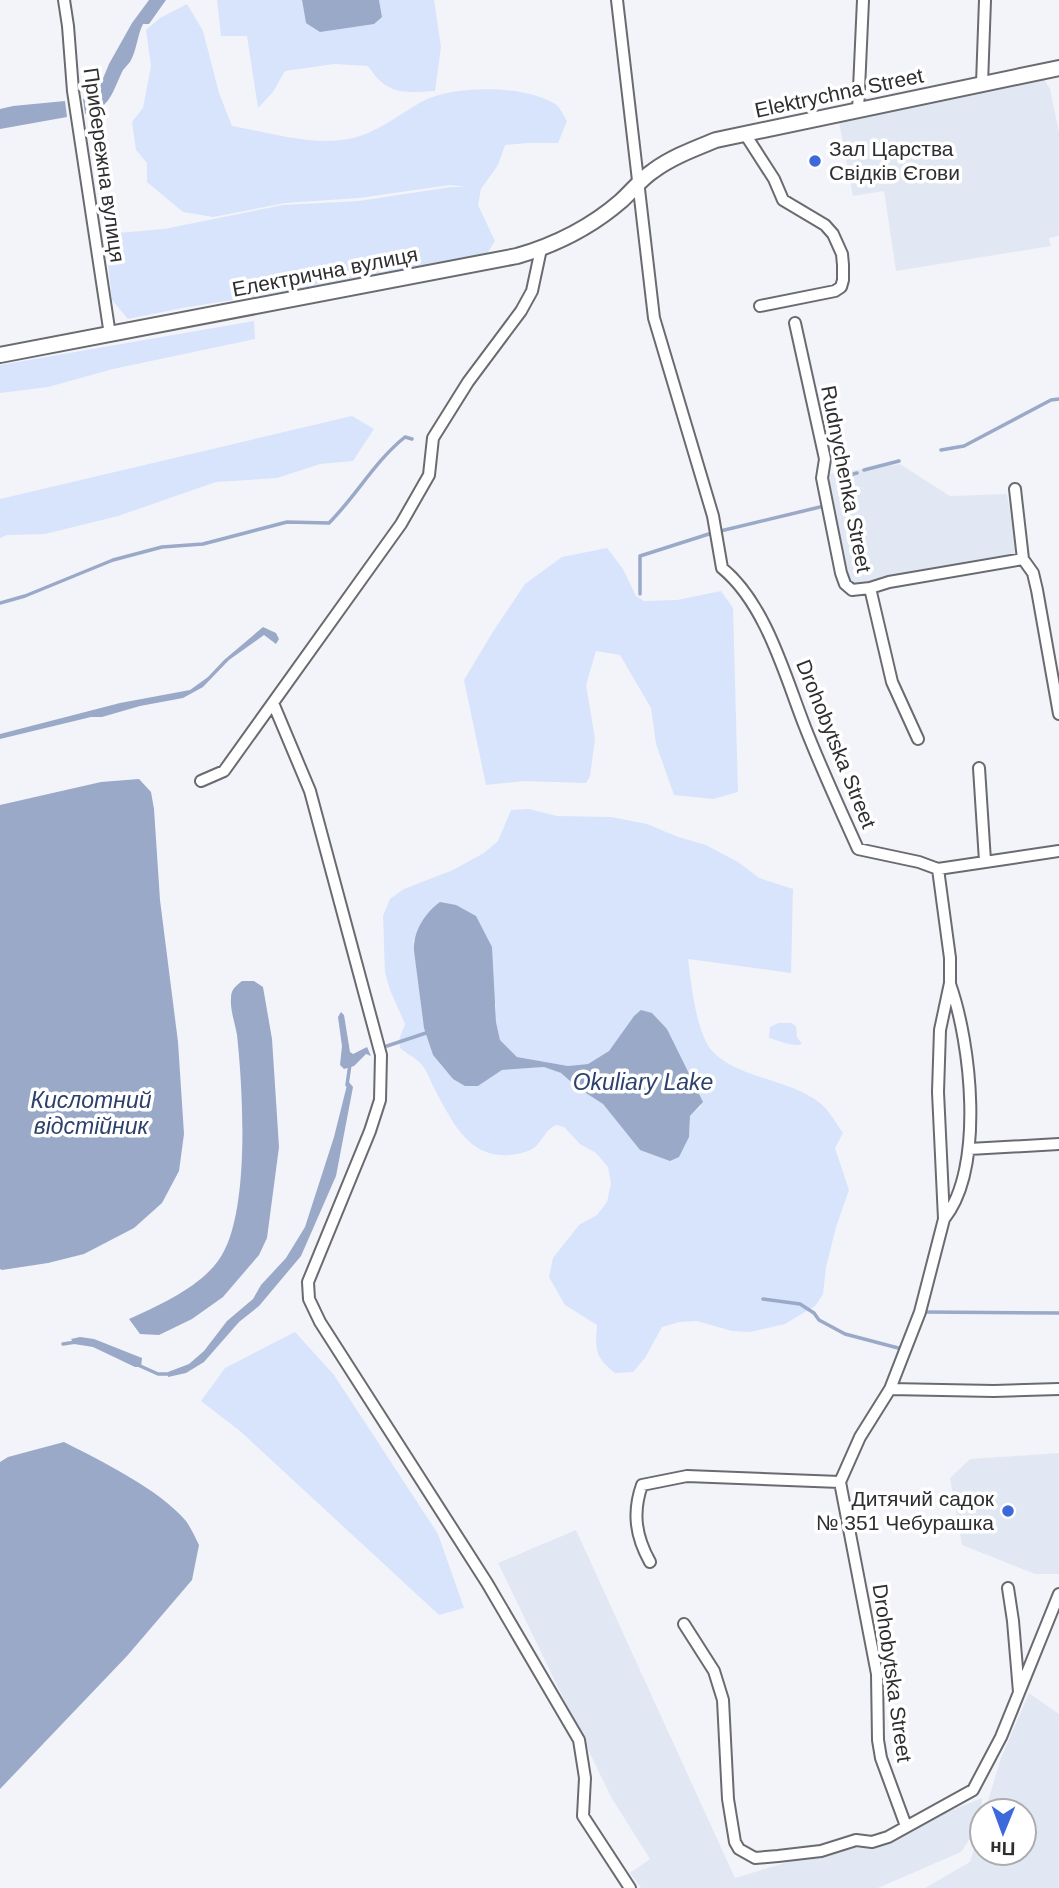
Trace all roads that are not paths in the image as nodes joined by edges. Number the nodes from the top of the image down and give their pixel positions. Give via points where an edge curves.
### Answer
1 (64, 0) edge
2 (617, 0) edge
3 (863, 0) edge
4 (985, 0) edge
5 (1059, 68) edge
6 (982, 84) junction
7 (858, 111) junction
8 (744, 134) junction
9 (638, 184) junction
10 (541, 248) junction
11 (760, 306) dead end
12 (794, 323) dead end
13 (110, 335) junction
14 (0, 355) edge
15 (1015, 489) dead end
16 (1023, 559) junction
17 (870, 587) junction
18 (273, 703) junction
19 (1059, 714) edge
20 (918, 739) dead end
21 (979, 768) dead end
22 (201, 781) dead end
23 (1059, 850) edge
24 (985, 861) junction
25 (938, 869) junction
26 (950, 983) junction
27 (1059, 1144) edge
28 (969, 1149) junction
29 (944, 1219) junction
30 (890, 1389) junction
31 (1059, 1389) edge
32 (840, 1482) junction
33 (650, 1562) dead end
34 (1008, 1588) dead end
35 (1059, 1594) edge
36 (684, 1624) dead end
37 (1019, 1695) junction
38 (906, 1826) junction
39 (630, 1888) edge

1 - 13 street, Прибережна вулиця
2 - 9 street
3 - 7 street
4 - 6 street
5 - 6 street, Elektrychna Street
6 - 7 street, Elektrychna Street
7 - 8 street, Elektrychna Street
8 - 9 street, Elektrychna Street via 685,152
8 - 11 street via 783,200 825,225 842,254 843,279 835,291
9 - 10 street, Електрична вулиця via 603,215
9 - 25 street, Drohobytska Street via 654,318 714,522 722,568 738,581 780,658 804,727 858,849
10 - 13 street, Електрична вулиця via 484,264
10 - 18 street via 532,291 522,311 433,438 429,475 401,524
12 - 17 street, Rudnychenka Street via 825,459 822,478 841,573 852,590
13 - 14 street, Електрична вулиця
15 - 16 street
16 - 17 street
16 - 19 street via 1037,590
17 - 20 street, Rudnychenka Street via 892,682
18 - 22 street via 225,771
18 - 39 street via 310,791 381,1055 380,1100 308,1282 309,1299 487,1583 579,1740 585,1778 583,1815
21 - 24 street
23 - 24 street
24 - 25 street
25 - 26 street
26 - 28 street via 964,1037
26 - 29 street via 940,1030 938,1093
27 - 28 street
28 - 29 street via 957,1200
29 - 30 street via 920,1312
30 - 31 street
30 - 32 street via 860,1437
32 - 33 street via 687,1476 649,1482 642,1485 638,1496 636,1524
32 - 38 street, Drohobytska Street via 877,1674 881,1758
34 - 37 street
35 - 37 street
36 - 38 street via 715,1671 723,1700 728,1800 738,1849 755,1858 821,1851 856,1840 872,1842
37 - 38 street via 973,1790

